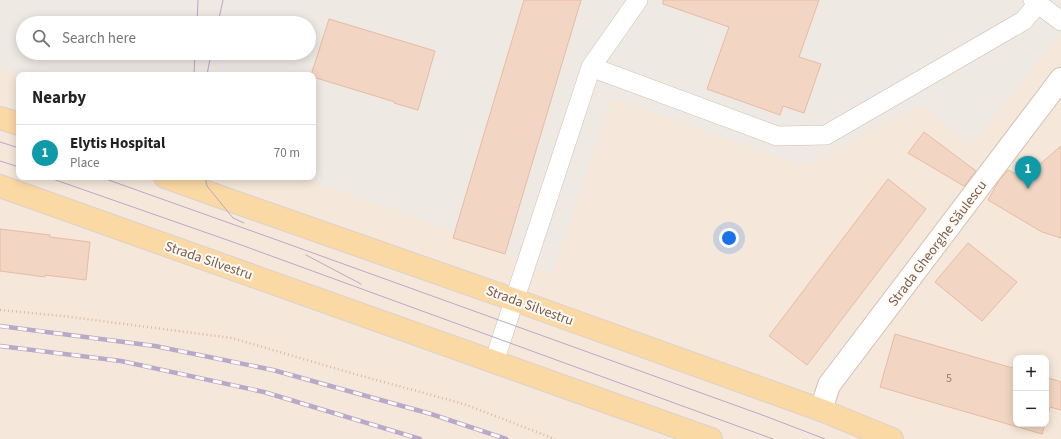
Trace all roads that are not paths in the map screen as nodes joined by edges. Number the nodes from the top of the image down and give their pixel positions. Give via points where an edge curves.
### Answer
1 (638, 0) edge
2 (1036, 2) edge
3 (1061, 21) edge
4 (591, 67) junction
5 (1061, 79) edge
6 (0, 118) edge
7 (16, 123) edge
8 (173, 180) edge
9 (0, 186) edge
10 (515, 300) junction
11 (494, 362) junction
12 (821, 410) junction
13 (711, 439) edge
14 (892, 439) edge

1 - 4 lane
2 - 3 lane
2 - 4 lane via 1023,22 826,135 777,136
4 - 10 lane
5 - 12 street, Strada Gheorghe Săulescu via 830,385
6 - 7 main road
8 - 10 main road, Strada Silvestru
9 - 11 main road, Strada Silvestru
10 - 11 lane
10 - 12 main road, Strada Silvestru
11 - 13 main road, Strada Silvestru
12 - 14 main road, Strada Silvestru

